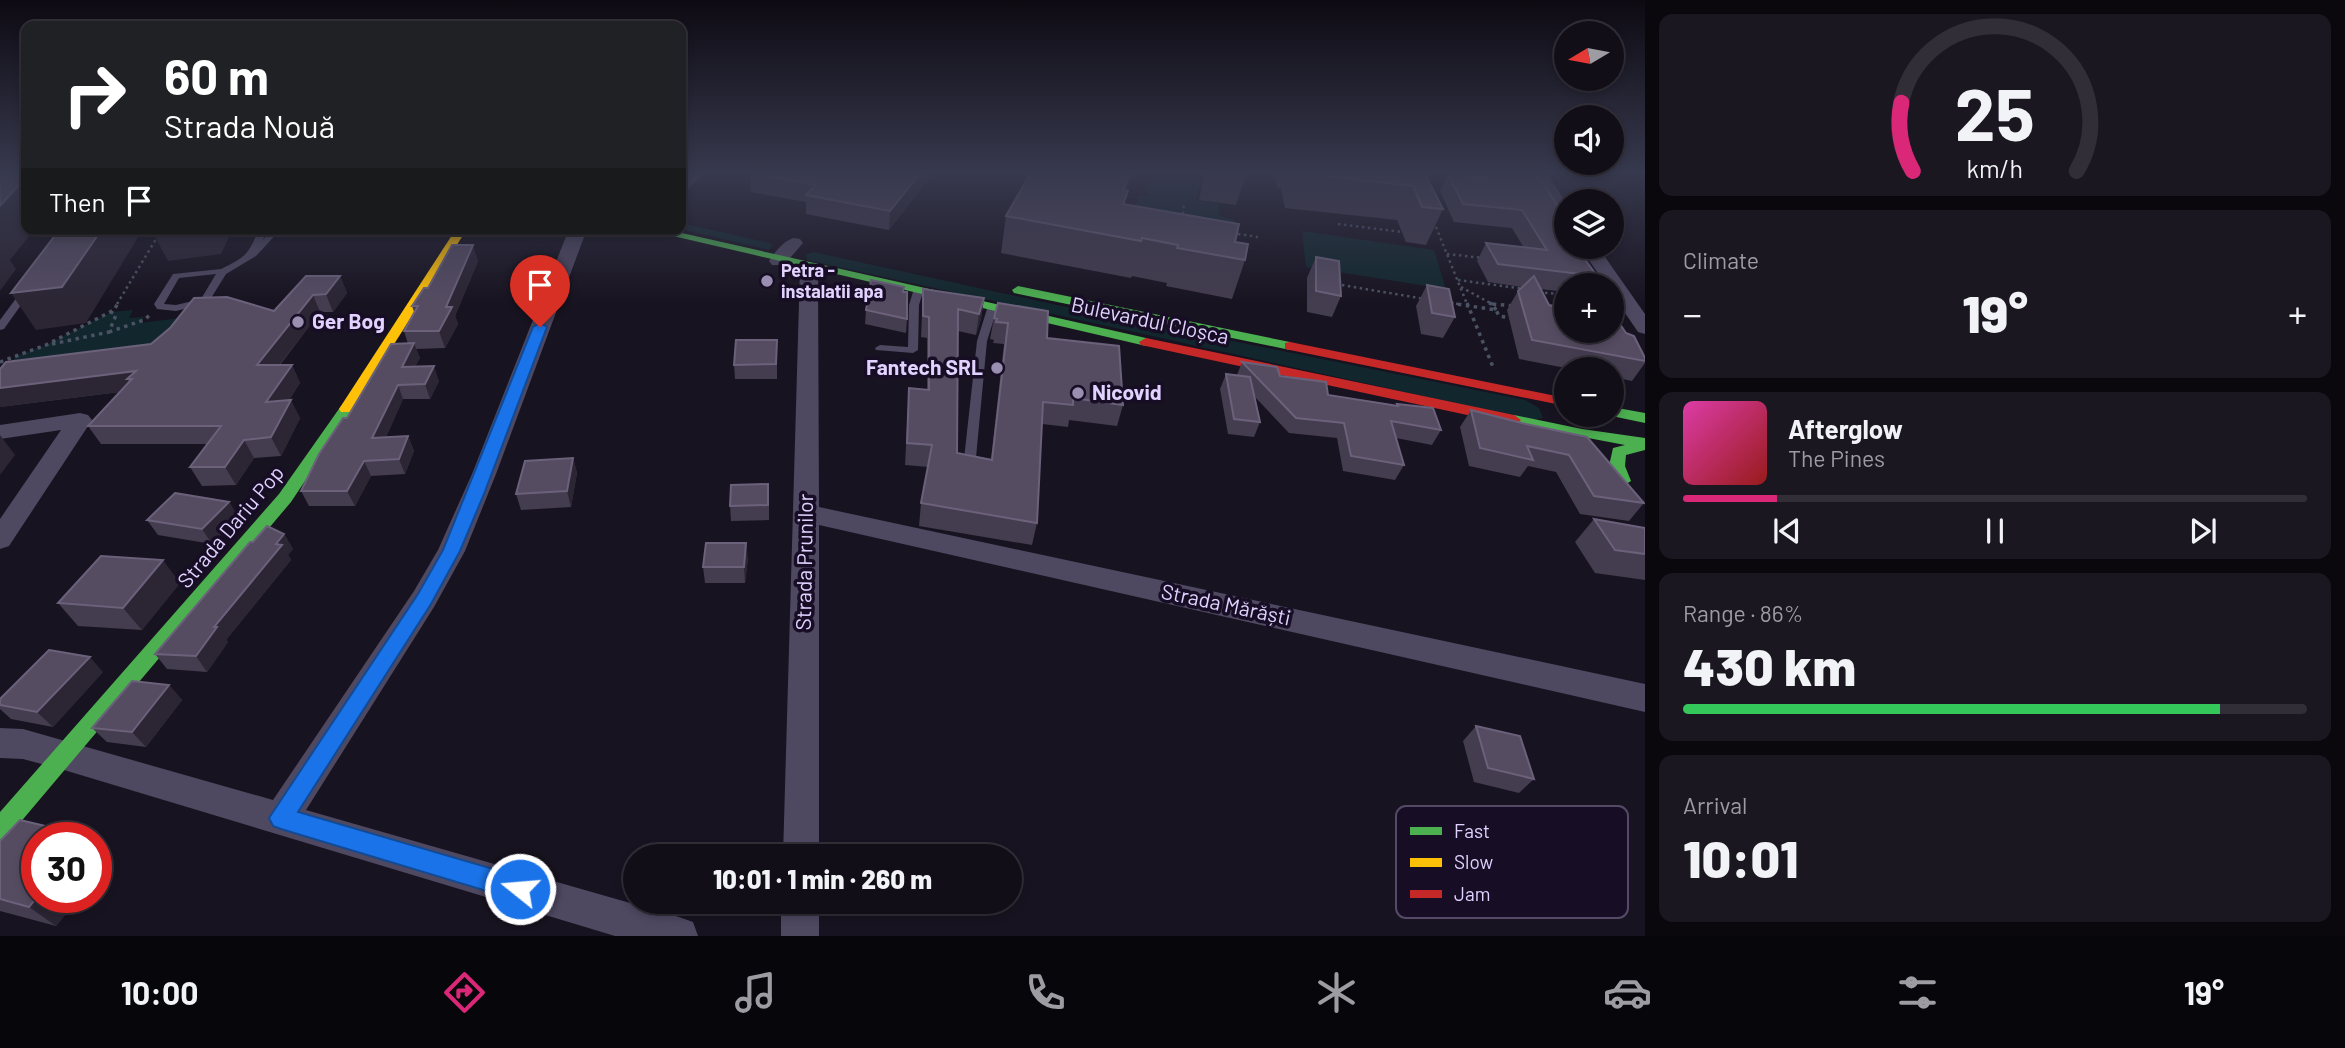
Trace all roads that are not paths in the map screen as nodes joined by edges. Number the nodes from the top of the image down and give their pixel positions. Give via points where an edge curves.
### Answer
1 (261, 235) edge
2 (272, 235) edge
3 (458, 235) edge
4 (576, 235) edge
5 (672, 235) edge
6 (798, 250) junction
7 (254, 256) junction
8 (1597, 259) edge
9 (778, 261) junction
10 (222, 272) junction
11 (31, 284) edge
12 (1000, 286) dead end
13 (918, 292) junction
14 (992, 309) junction
15 (0, 327) edge
16 (1645, 328) edge
17 (880, 348) dead end
18 (1554, 400) edge
19 (1624, 415) edge
20 (1645, 419) edge
21 (0, 432) edge
22 (1582, 434) junction
23 (1645, 444) edge
24 (969, 468) edge
25 (806, 513) junction
26 (0, 539) edge
27 (1645, 698) edge
28 (0, 743) edge
29 (64, 755) junction
30 (281, 818) junction
31 (0, 829) edge
32 (801, 844) edge
33 (800, 914) edge
34 (680, 936) edge
35 (800, 936) edge

1 - 7 lane
2 - 7 lane
3 - 29 main road, Strada Dariu Pop via 285,498
4 - 30 street via 451,551
5 - 9 main road, Bulevardul Cloșca
6 - 9 street
6 - 9 main road, Bulevardul Cloșca
6 - 13 main road, Bulevardul Cloșca
6 - 25 street, Strada Prunilor
7 - 10 lane
8 - 16 street
10 - 10 lane via 176,276 160,307 205,301
11 - 15 lane
12 - 18 main road, Bulevardul Cloșca
13 - 14 main road, Bulevardul Cloșca
13 - 17 lane via 913,350
14 - 22 main road, Bulevardul Cloșca
14 - 24 lane via 982,341
19 - 20 main road
20 - 22 main road
21 - 26 street via 80,419
22 - 23 main road, Bulevardul Cloșca
22 - 23 main road via 1628,487 1616,466 1618,452
25 - 27 street, Strada Mărăști
25 - 32 street, Strada Prunilor
28 - 29 street
29 - 30 street
29 - 31 main road, Strada Dariu Pop
30 - 34 street
33 - 35 street

